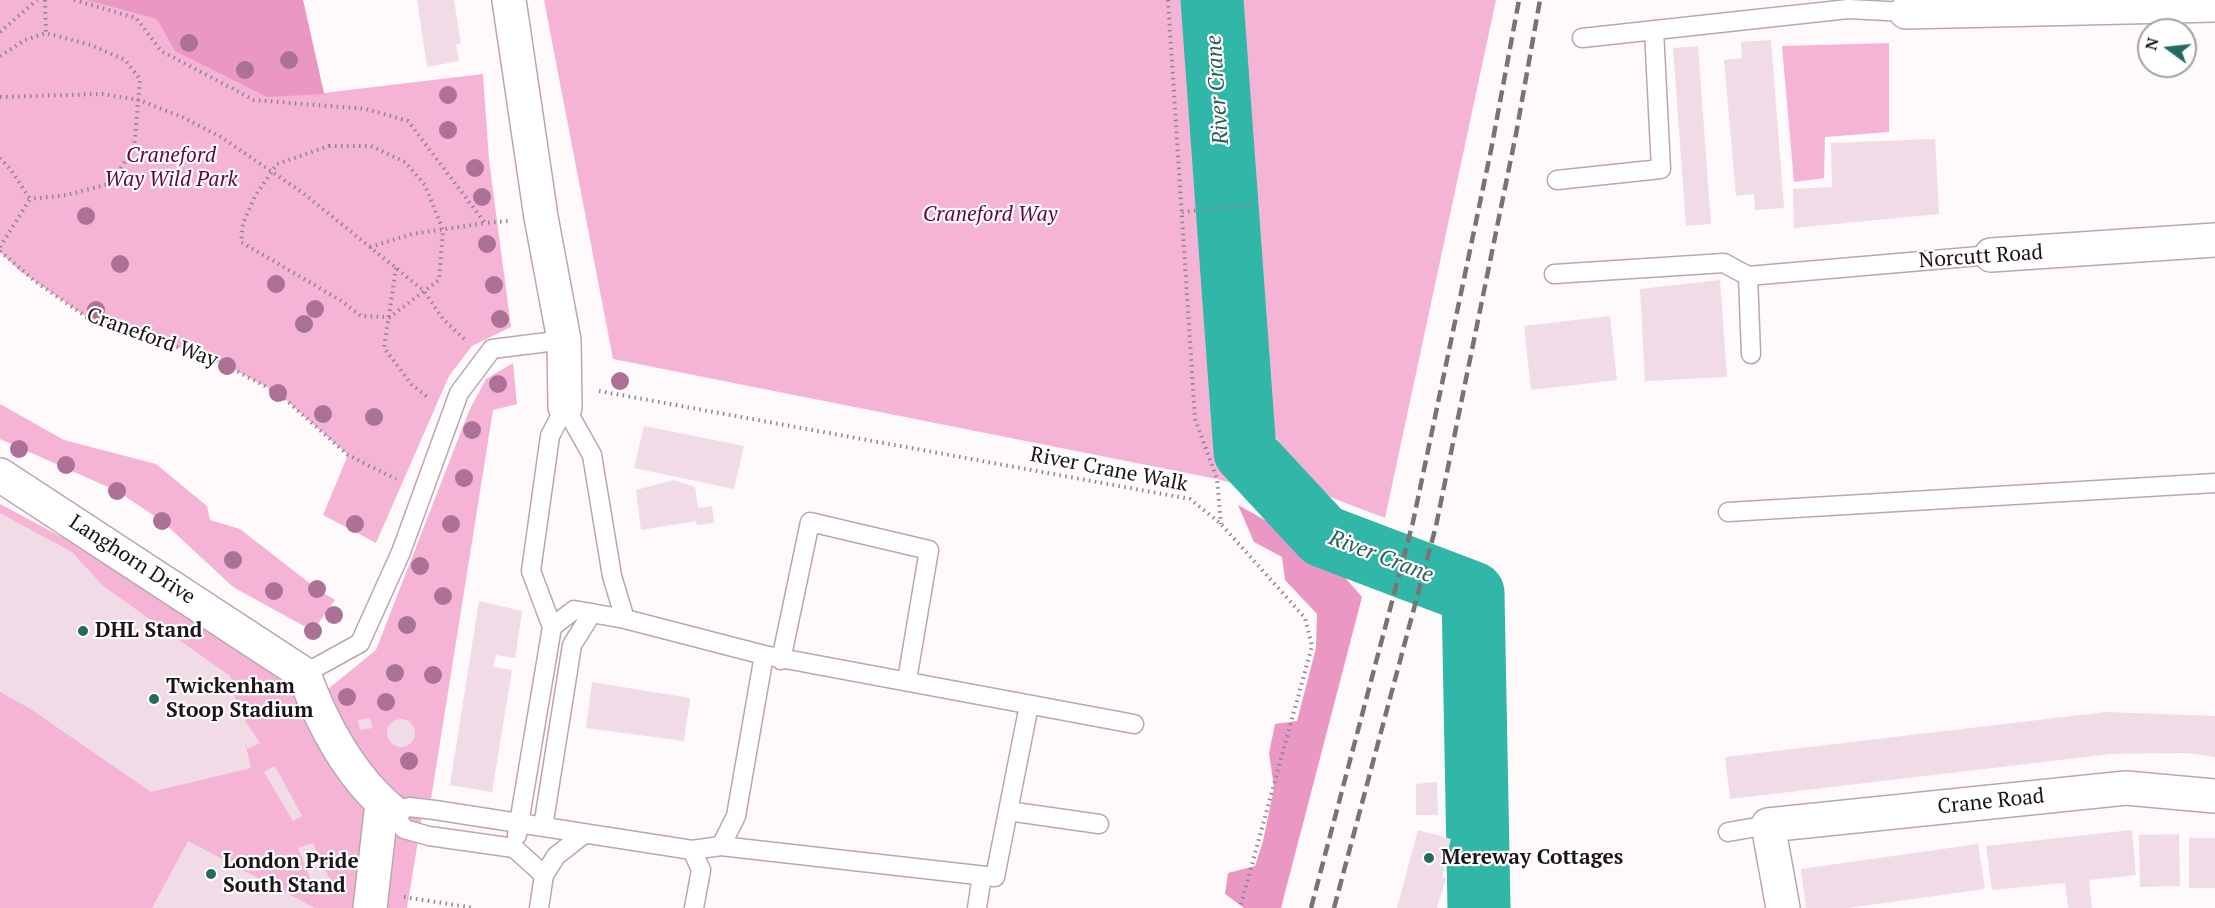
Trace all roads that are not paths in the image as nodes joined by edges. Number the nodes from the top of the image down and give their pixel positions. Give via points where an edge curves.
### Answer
1 (509, 0) edge
2 (2215, 5) edge
3 (1906, 12) joint
4 (1654, 30) junction
5 (1582, 38) dead end
6 (1557, 180) dead end
7 (2215, 240) edge
8 (1991, 255) joint
9 (1554, 274) dead end
10 (1748, 276) junction
11 (564, 340) junction
12 (1751, 354) dead end
13 (565, 396) junction
14 (0, 475) edge
15 (2215, 483) edge
16 (1728, 512) dead end
17 (583, 612) junction
18 (625, 619) junction
19 (552, 627) junction
20 (772, 657) junction
21 (304, 674) junction
22 (907, 680) junction
23 (1029, 705) junction
24 (1134, 724) dead end
25 (2215, 796) edge
26 (388, 808) junction
27 (1008, 811) junction
28 (520, 824) junction
29 (1099, 824) dead end
30 (1768, 825) junction
31 (543, 827) junction
32 (1728, 832) dead end
33 (584, 834) junction
34 (721, 846) junction
35 (514, 848) junction
36 (692, 850) junction
37 (544, 875) junction
38 (982, 876) junction
39 (370, 908) edge
40 (540, 908) edge
41 (694, 908) edge
42 (977, 908) edge
43 (1783, 908) edge

1 - 11 street via 541,217
2 - 3 street
3 - 4 lane via 1848,9
4 - 5 lane
4 - 6 lane via 1661,169
7 - 8 street, Norcutt Road
8 - 10 lane, Norcutt Road
9 - 10 lane via 1724,263
10 - 12 lane
11 - 13 street
11 - 21 lane via 492,349 459,393 401,552 360,643
13 - 18 lane via 592,455 612,576
13 - 19 lane via 550,436 531,571
14 - 21 street, Langhorn Drive
15 - 16 lane
17 - 18 lane
17 - 19 lane
17 - 31 lane via 572,645
18 - 20 lane
19 - 28 lane
20 - 22 lane
20 - 22 lane via 810,522 929,550
20 - 34 lane via 736,816
21 - 26 street via 352,769
22 - 23 lane
23 - 24 lane
23 - 27 lane
25 - 30 street, Crane Road via 2126,788
26 - 28 lane via 409,807
26 - 35 lane via 404,830
26 - 39 street
27 - 29 lane
27 - 38 lane via 995,877
28 - 31 lane
28 - 35 lane
30 - 32 lane
30 - 43 street
31 - 33 lane
33 - 36 lane
33 - 37 lane via 556,856
34 - 36 lane
34 - 38 lane
35 - 37 lane
36 - 41 lane via 701,870
37 - 40 lane
38 - 42 lane

